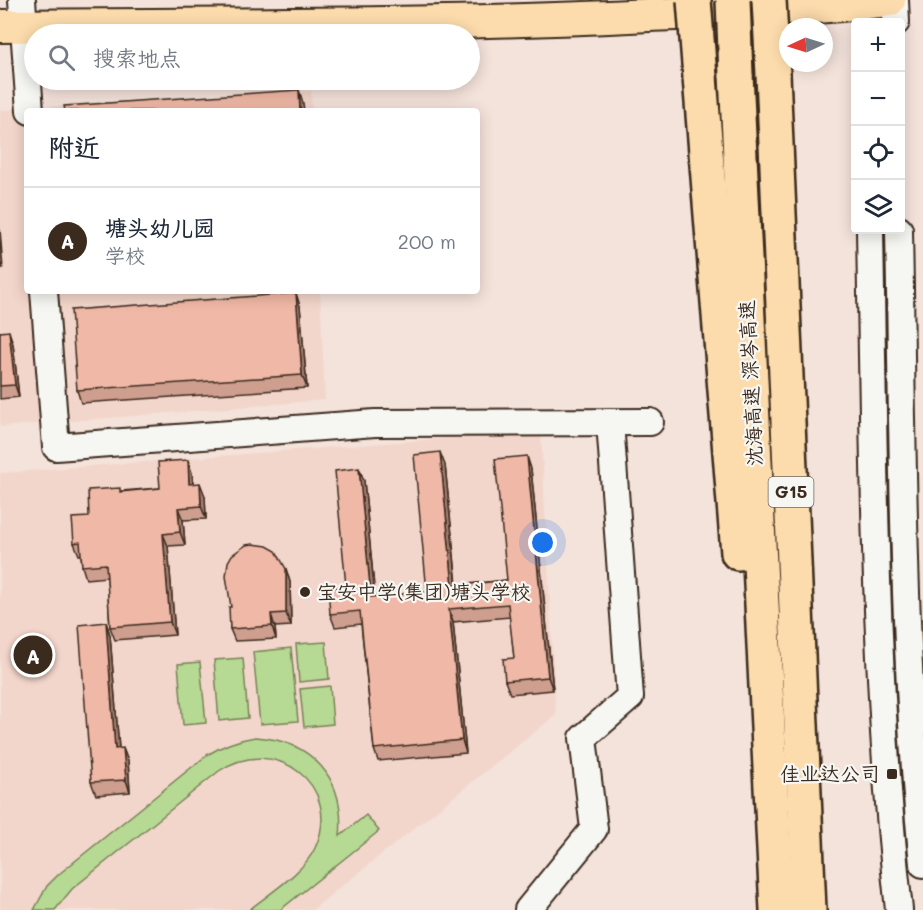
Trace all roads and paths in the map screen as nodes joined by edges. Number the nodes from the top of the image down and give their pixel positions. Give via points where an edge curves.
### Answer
1 (694, 0) edge
2 (733, 0) edge
3 (769, 0) edge
4 (877, 5) edge
5 (15, 17) edge
6 (892, 18) edge
7 (24, 73) edge
8 (27, 90) edge
9 (30, 108) edge
10 (870, 234) edge
11 (899, 234) edge
12 (44, 294) edge
13 (610, 422) junction
14 (651, 422) dead end
15 (773, 835) junction
16 (923, 864) edge
17 (528, 910) edge
18 (777, 910) edge
19 (809, 910) edge
20 (899, 910) edge

1 - 15 highway, bridge via 738,549
2 - 15 highway, 沈海高速 深岑高速 / G15, bridge
3 - 19 highway, 沈海高速 深岑高速 / G15, bridge
4 - 5 main road via 539,21
4 - 6 street
5 - 7 street
8 - 9 street
10 - 20 street via 878,642
11 - 16 street via 907,641
12 - 13 street via 56,447 375,423
13 - 14 street
13 - 17 street via 630,697 583,738 594,829
15 - 18 highway, 沈海高速 深岑高速 / G15

